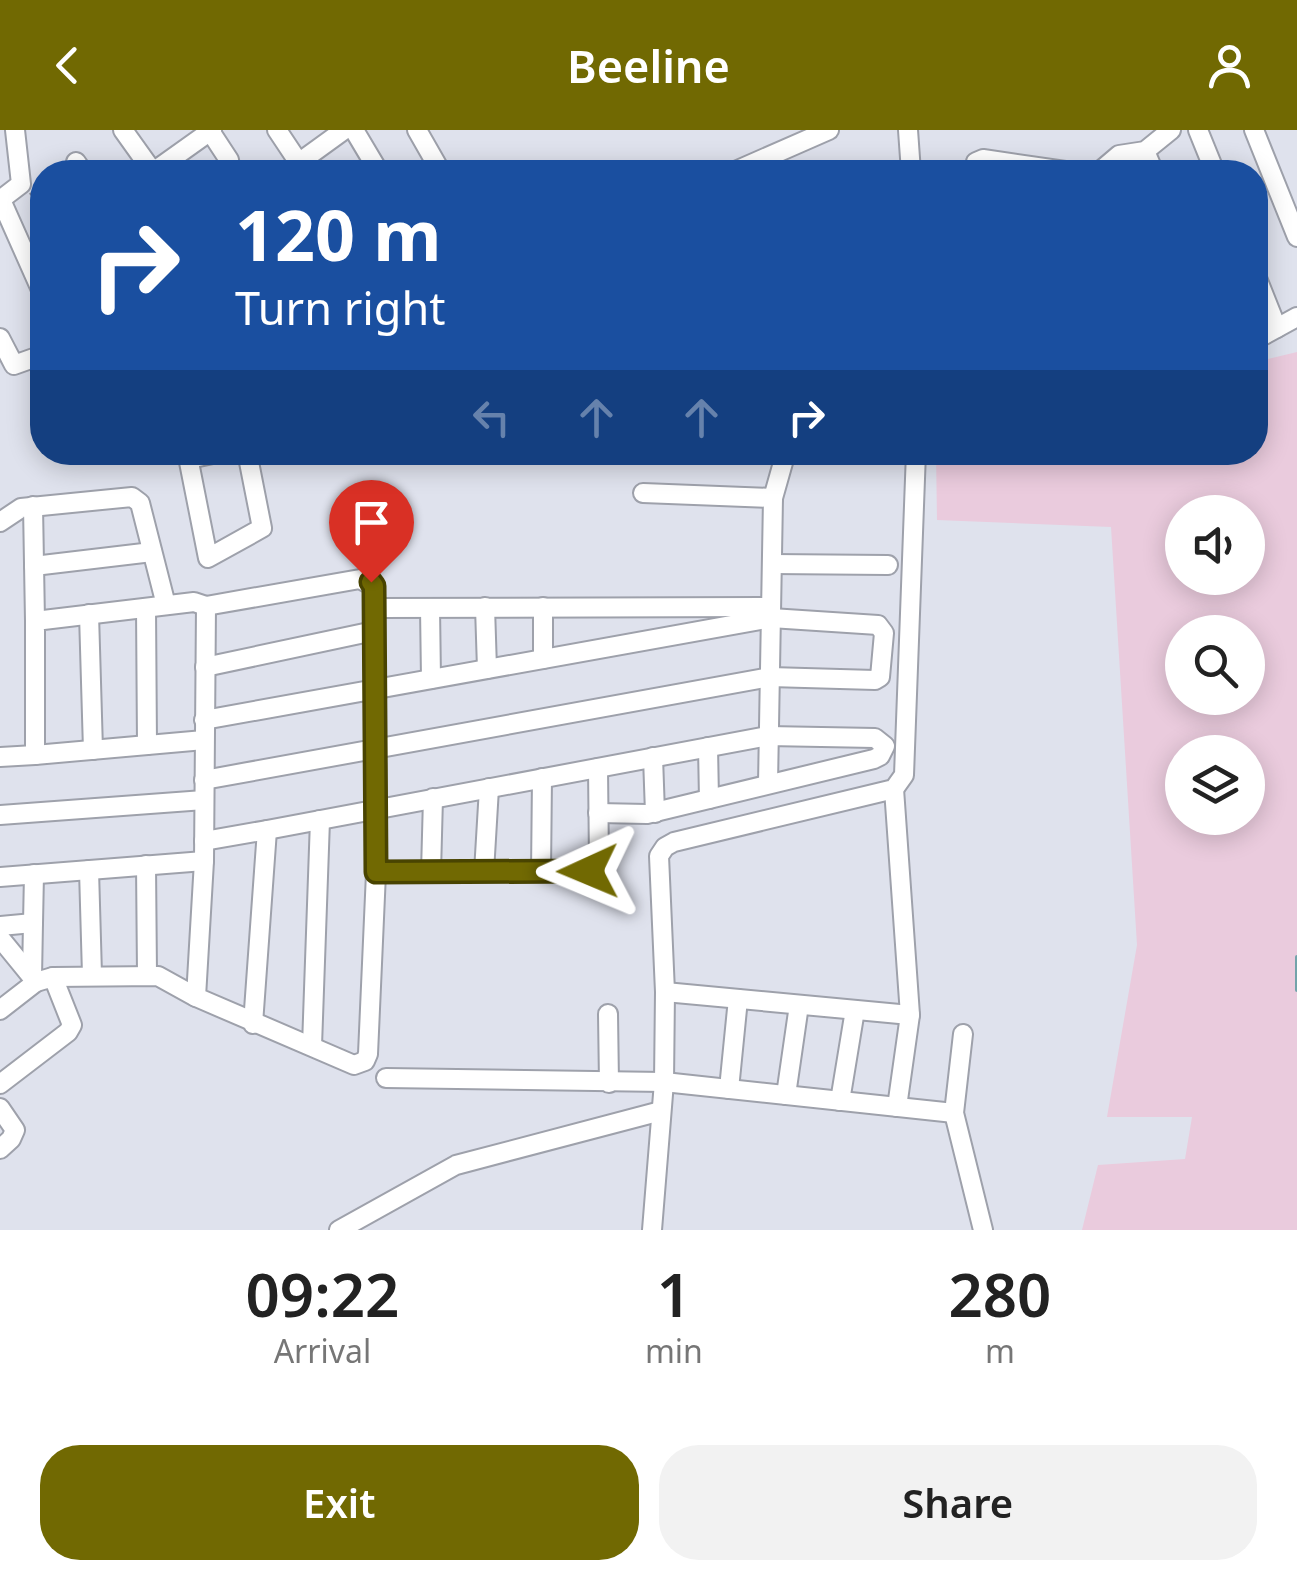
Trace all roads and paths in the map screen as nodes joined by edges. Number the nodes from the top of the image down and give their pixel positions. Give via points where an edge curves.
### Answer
1 (123, 130) edge
2 (277, 130) edge
3 (344, 130) edge
4 (354, 130) edge
5 (417, 130) edge
6 (829, 130) edge
7 (908, 130) edge
8 (1172, 130) edge
9 (1198, 130) edge
10 (1254, 130) edge
11 (16, 131) edge
12 (202, 133) edge
13 (1146, 151) junction
14 (144, 160) edge
15 (176, 160) edge
16 (229, 160) edge
17 (298, 160) edge
18 (309, 160) edge
19 (373, 160) edge
20 (434, 160) edge
21 (760, 160) edge
22 (910, 160) edge
23 (1113, 160) edge
24 (1149, 160) edge
25 (1210, 160) edge
26 (1266, 160) edge
27 (1268, 165) edge
28 (0, 200) edge
29 (1297, 237) edge
30 (30, 266) edge
31 (1268, 304) edge
32 (1297, 317) edge
33 (1278, 328) junction
34 (1268, 331) edge
35 (0, 338) edge
36 (30, 362) edge
37 (190, 465) edge
38 (250, 465) edge
39 (782, 465) edge
40 (916, 465) edge
41 (643, 493) dead end
42 (773, 498) junction
43 (34, 506) junction
44 (0, 522) edge
45 (152, 552) junction
46 (772, 564) junction
47 (888, 565) dead end
48 (34, 566) junction
49 (166, 605) junction
50 (206, 606) junction
51 (543, 607) junction
52 (146, 608) junction
53 (374, 608) junction
54 (430, 608) junction
55 (485, 608) junction
56 (771, 612) junction
57 (90, 614) junction
58 (35, 621) junction
59 (374, 631) junction
60 (543, 659) junction
61 (204, 667) junction
62 (487, 670) junction
63 (770, 677) junction
64 (430, 680) junction
65 (375, 690) junction
66 (204, 720) junction
67 (768, 736) junction
68 (204, 740) junction
69 (148, 745) junction
70 (708, 747) junction
71 (93, 750) junction
72 (376, 750) junction
73 (35, 755) junction
74 (0, 757) edge
75 (653, 757) junction
76 (598, 768) junction
77 (542, 778) junction
78 (204, 780) junction
79 (768, 784) junction
80 (489, 788) junction
81 (894, 789) junction
82 (433, 798) junction
83 (709, 799) junction
84 (204, 800) junction
85 (376, 809) junction
86 (598, 813) junction
87 (654, 813) junction
88 (0, 816) edge
89 (320, 820) junction
90 (267, 830) junction
91 (204, 841) junction
92 (204, 861) junction
93 (146, 866) junction
94 (89, 870) junction
95 (376, 872) junction
96 (431, 872) junction
97 (484, 872) junction
98 (541, 872) junction
99 (34, 874) junction
100 (0, 877) edge
101 (33, 923) junction
102 (1, 938) edge
103 (92, 974) junction
104 (147, 974) junction
105 (40, 979) junction
106 (666, 992) junction
107 (196, 997) junction
108 (738, 999) junction
109 (799, 1005) junction
110 (0, 1010) edge
111 (854, 1010) junction
112 (608, 1014) dead end
113 (910, 1015) junction
114 (253, 1024) junction
115 (963, 1034) dead end
116 (312, 1046) junction
117 (386, 1078) dead end
118 (664, 1082) junction
119 (609, 1083) junction
120 (0, 1084) edge
121 (729, 1089) junction
122 (786, 1095) junction
123 (840, 1101) junction
124 (898, 1107) junction
125 (0, 1108) edge
126 (662, 1112) junction
127 (954, 1113) junction
128 (0, 1150) edge
129 (654, 1228) edge
130 (339, 1230) edge
131 (984, 1230) edge

1 - 14 street
2 - 17 street
3 - 18 street
4 - 19 street
5 - 20 street
6 - 21 street
7 - 22 street
8 - 13 street
9 - 25 street
10 - 26 street
11 - 28 street via 21,184
12 - 15 street
12 - 16 street
13 - 23 street
13 - 24 street
27 - 29 street
28 - 30 street
31 - 33 street
32 - 33 street
33 - 34 street
35 - 36 street via 14,366
37 - 38 street via 208,558 262,528
39 - 42 street
40 - 81 street via 904,775
41 - 42 street
42 - 46 street
43 - 44 street
43 - 45 street via 132,497 140,503
43 - 48 street
45 - 48 street
45 - 49 street
46 - 47 street
46 - 56 street
48 - 58 street
49 - 50 street
49 - 52 street
50 - 53 street via 360,579 374,586
50 - 61 street
51 - 55 street
51 - 56 street
51 - 60 street
52 - 57 street
52 - 69 street
53 - 54 street
53 - 59 street
54 - 55 street
54 - 64 street
55 - 62 street
56 - 60 street
56 - 63 street
56 - 63 street via 878,625 884,632 875,680
57 - 58 street
57 - 71 street
58 - 73 street
59 - 61 street
59 - 65 street
60 - 62 street
61 - 66 street
62 - 64 street
63 - 67 street
63 - 72 street
64 - 65 street
65 - 66 street
65 - 72 street
66 - 68 street
67 - 70 street
67 - 79 street
67 - 79 street via 876,738 886,746 874,759
68 - 69 street
68 - 78 street
69 - 71 street
70 - 75 street
70 - 83 street
71 - 73 street
72 - 78 street
72 - 85 street
73 - 74 street
75 - 76 street
75 - 87 street
76 - 77 street
76 - 86 street
77 - 80 street
77 - 98 street
78 - 84 street
79 - 83 street
80 - 82 street
80 - 97 street
81 - 106 street via 665,846 658,869
81 - 113 street
82 - 85 street
82 - 96 street
83 - 87 street
84 - 88 street
84 - 91 street
85 - 89 street
85 - 95 street
86 - 87 street
86 - 98 street via 594,869
89 - 90 street
89 - 116 street
90 - 91 street
90 - 114 street
91 - 92 street
92 - 93 street
92 - 107 street
93 - 94 street
93 - 104 street
94 - 99 street
94 - 103 street
95 - 96 street
95 - 116 street via 365,1061 354,1065
96 - 97 street
97 - 98 street
99 - 100 street
99 - 101 street
101 - 102 street
101 - 105 street
102 - 105 street
103 - 104 street
103 - 105 street
104 - 107 street
105 - 110 street
105 - 120 street via 71,1029
106 - 108 street
106 - 118 street
107 - 114 street
108 - 109 street
108 - 121 street
109 - 111 street
109 - 122 street
111 - 113 street
111 - 123 street
112 - 119 street
113 - 124 street
114 - 116 street
115 - 127 street
117 - 119 street
118 - 119 street
118 - 121 street
118 - 126 street
121 - 122 street
122 - 123 street
123 - 124 street
124 - 127 street
125 - 128 street via 14,1130
126 - 129 street
126 - 130 street via 456,1165
127 - 131 street

